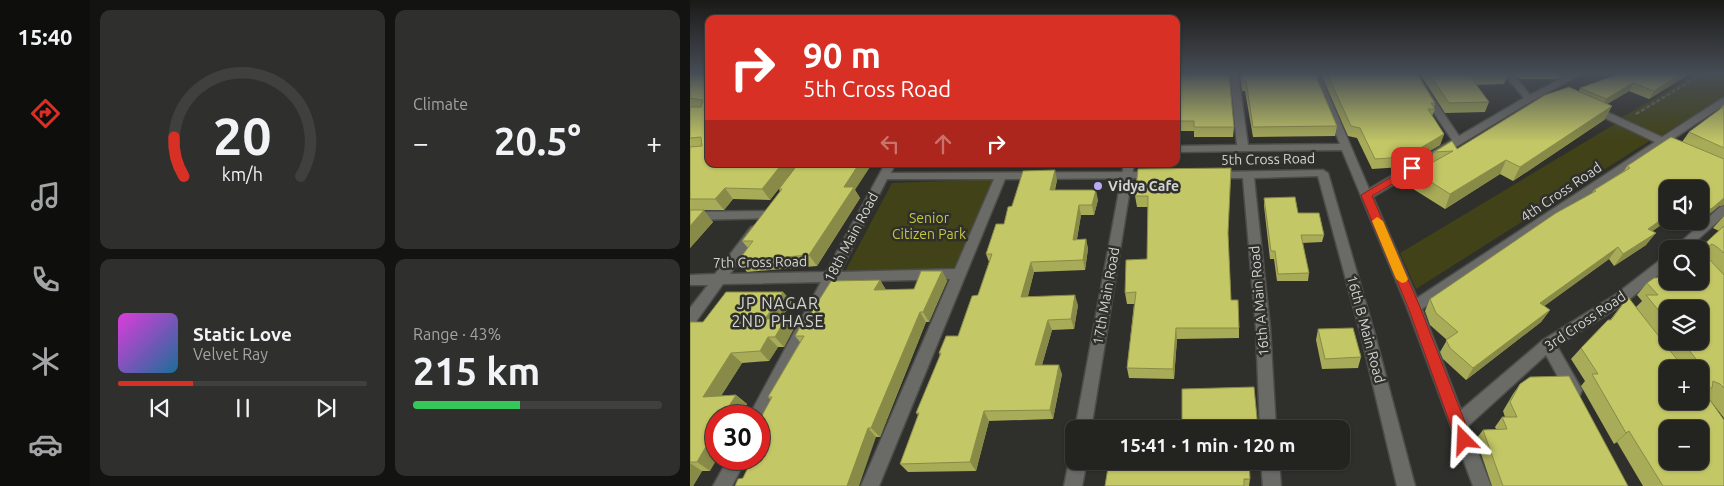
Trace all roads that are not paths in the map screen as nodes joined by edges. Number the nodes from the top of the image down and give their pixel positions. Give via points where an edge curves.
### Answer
1 (1236, 97) edge
2 (1325, 97) edge
3 (1427, 97) edge
4 (1527, 97) edge
5 (1537, 97) edge
6 (1529, 99) junction
7 (1724, 101) edge
8 (1584, 105) edge
9 (1458, 142) junction
10 (1663, 142) junction
11 (1347, 147) junction
12 (1242, 148) junction
13 (1180, 149) edge
14 (1680, 150) edge
15 (1128, 169) edge
16 (887, 170) edge
17 (1323, 173) joint
18 (1248, 174) junction
19 (1164, 175) edge
20 (1202, 175) edge
21 (1002, 176) junction
22 (1367, 195) junction
23 (1724, 210) edge
24 (690, 216) edge
25 (1692, 240) edge
26 (1659, 268) edge
27 (960, 274) junction
28 (830, 277) junction
29 (719, 279) junction
30 (690, 280) edge
31 (1414, 307) junction
32 (690, 319) edge
33 (1548, 344) junction
34 (1580, 403) edge
35 (763, 405) edge
36 (1085, 420) edge
37 (1268, 420) edge
38 (1458, 424) junction
39 (730, 470) edge
40 (1076, 470) edge
41 (1271, 470) edge
42 (722, 486) edge
43 (870, 486) edge
44 (1073, 486) edge
45 (1272, 486) edge
46 (1406, 486) edge
47 (1482, 486) edge

1 - 12 street
2 - 11 street
3 - 9 street
4 - 6 street
5 - 6 street
6 - 9 street
7 - 10 street, 4th Cross Road
8 - 10 street
9 - 22 street
10 - 14 street
10 - 31 street, 4th Cross Road
11 - 12 street
11 - 22 street
12 - 13 street
15 - 19 street
15 - 21 street
15 - 36 street, 17th Main Road
16 - 21 street
16 - 28 street, 18th Main Road
17 - 18 street, 5th Cross Road
17 - 46 street, 16th B Main Road
18 - 20 street, 5th Cross Road
18 - 37 street, 16th A Main Road via 1263,328
21 - 27 street
22 - 31 street
23 - 25 street
24 - 29 street via 768,212
26 - 33 street, 3rd Cross Road via 1623,303
27 - 28 street, 7th Cross Road
27 - 43 street
28 - 29 street, 7th Cross Road
28 - 35 street, 18th Main Road
29 - 30 street, 7th Cross Road
29 - 32 street
31 - 38 street
33 - 34 street
33 - 38 street, 3rd Cross Road
38 - 47 street
39 - 42 street
40 - 44 street
41 - 45 street

